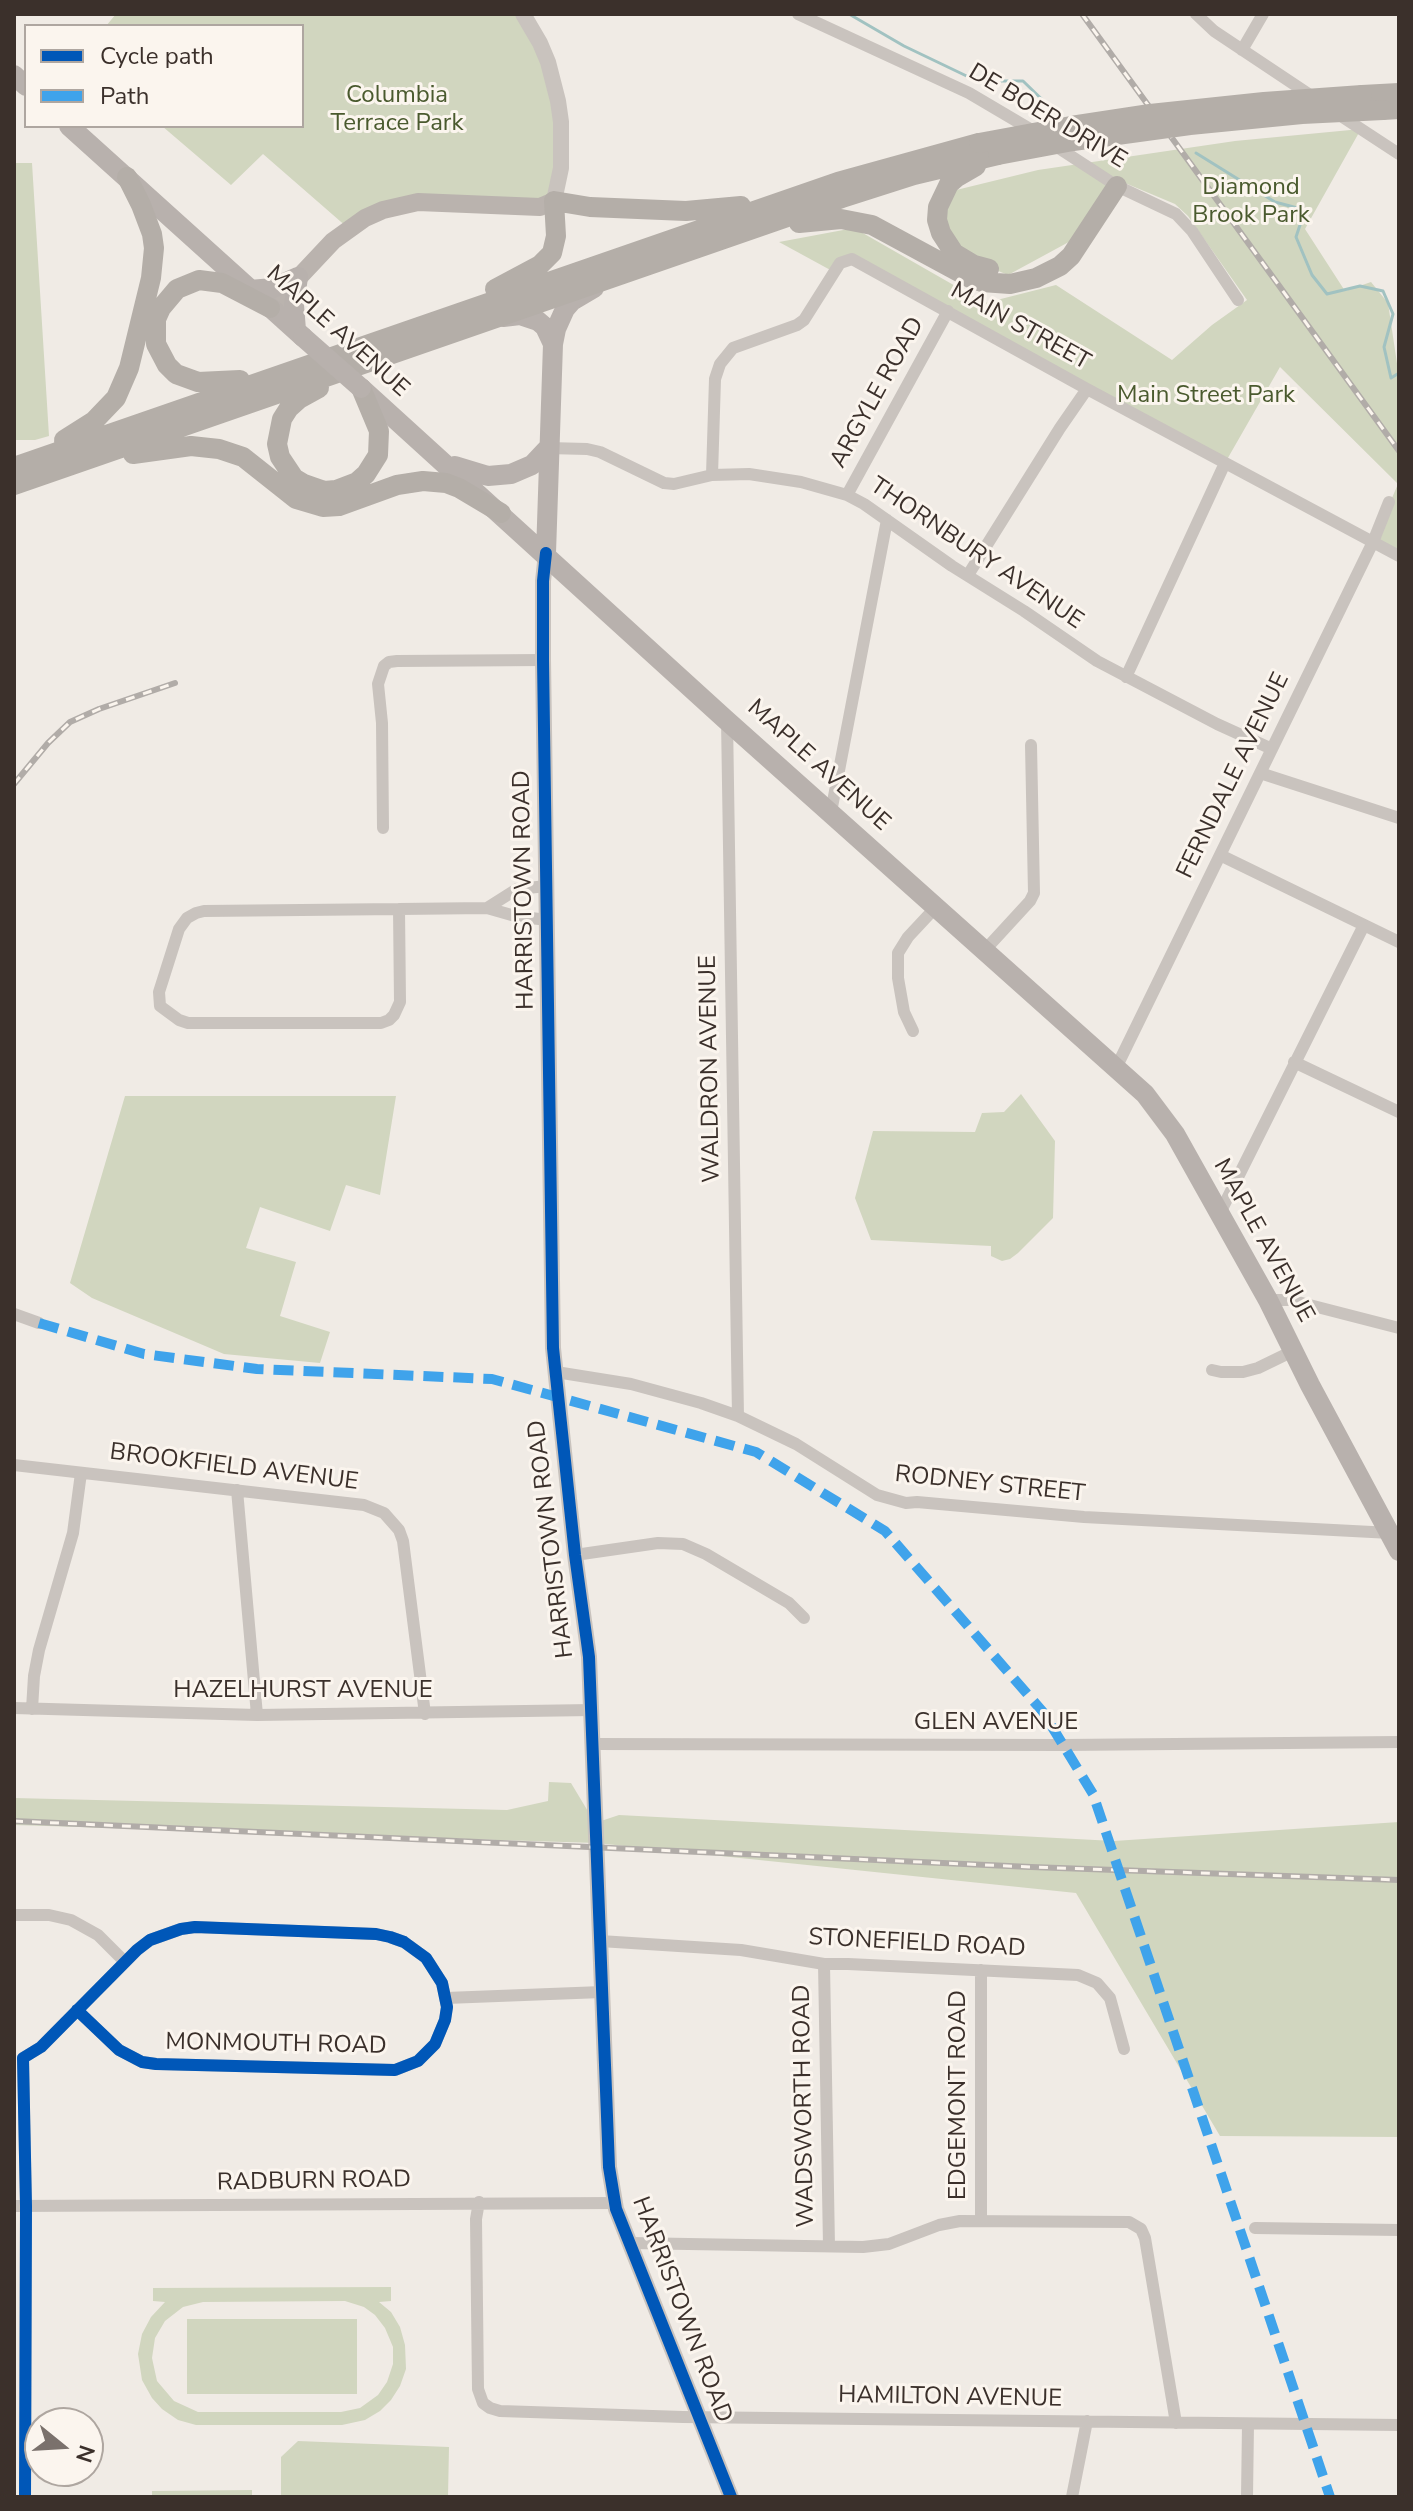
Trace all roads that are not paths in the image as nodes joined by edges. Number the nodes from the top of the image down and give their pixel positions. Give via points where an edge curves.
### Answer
1 (523, 14) edge
2 (798, 14) edge
3 (1196, 14) edge
4 (1263, 14) edge
5 (1242, 50) junction
6 (1399, 93) edge
7 (1391, 109) edge
8 (71, 128) edge
9 (1399, 154) edge
10 (998, 155) junction
11 (127, 177) junction
12 (838, 182) junction
13 (1111, 182) junction
14 (554, 201) junction
15 (725, 239) junction
16 (298, 277) junction
17 (611, 278) junction
18 (250, 290) junction
19 (1238, 300) dead end
20 (270, 308) junction
21 (948, 311) junction
22 (452, 315) junction
23 (497, 318) junction
24 (300, 334) junction
25 (553, 344) junction
26 (352, 349) junction
27 (388, 355) junction
28 (361, 388) junction
29 (1087, 389) junction
30 (548, 448) junction
31 (443, 461) junction
32 (1225, 463) junction
33 (15, 474) edge
34 (712, 475) junction
35 (847, 495) junction
36 (1389, 502) dead end
37 (501, 513) junction
38 (887, 520) junction
39 (1373, 542) junction
40 (546, 553) junction
41 (1399, 556) edge
42 (968, 575) junction
43 (543, 660) junction
44 (1126, 677) junction
45 (727, 720) junction
46 (1031, 745) dead end
47 (1272, 749) junction
48 (1260, 773) junction
49 (831, 812) junction
50 (1399, 818) edge
51 (383, 828) dead end
52 (1220, 855) junction
53 (547, 886) junction
54 (936, 907) junction
55 (487, 908) junction
56 (399, 909) junction
57 (547, 920) junction
58 (1364, 925) junction
59 (1399, 942) edge
60 (985, 950) junction
61 (913, 1031) dead end
62 (1294, 1062) junction
63 (1116, 1068) junction
64 (1399, 1112) edge
65 (1219, 1215) junction
66 (1268, 1300) junction
67 (14, 1314) edge
68 (39, 1323) dead end
69 (1399, 1328) edge
70 (1293, 1351) junction
71 (1212, 1370) dead end
72 (556, 1372) junction
73 (738, 1416) junction
74 (14, 1465) edge
75 (81, 1473) junction
76 (237, 1490) junction
77 (1394, 1533) edge
78 (1399, 1551) edge
79 (575, 1555) junction
80 (804, 1618) dead end
81 (14, 1708) edge
82 (32, 1709) junction
83 (592, 1710) junction
84 (425, 1714) junction
85 (257, 1715) junction
86 (1399, 1742) edge
87 (593, 1744) junction
88 (14, 1915) edge
89 (600, 1941) junction
90 (125, 1962) junction
91 (824, 1964) junction
92 (981, 1970) junction
93 (602, 1992) junction
94 (446, 1998) junction
95 (77, 2010) junction
96 (1124, 2049) dead end
97 (19, 2060) edge
98 (479, 2202) junction
99 (615, 2203) junction
100 (20, 2206) edge
101 (981, 2221) junction
102 (1255, 2228) dead end
103 (1399, 2230) edge
104 (630, 2243) junction
105 (829, 2246) junction
106 (19, 2351) edge
107 (699, 2417) junction
108 (1087, 2421) junction
109 (1176, 2423) junction
110 (1248, 2424) junction
111 (1399, 2425) edge
112 (21, 2489) edge
113 (731, 2497) edge
114 (1072, 2497) edge
115 (1247, 2497) edge

1 - 14 street via 548,62 558,101 561,168
2 - 13 street, DE BOER DRIVE via 981,99
3 - 5 street
4 - 5 street
5 - 9 street
6 - 12 highway, bridge via 1264,102 1043,131
7 - 10 highway, bridge via 1190,125
8 - 11 main road, MAPLE AVENUE
10 - 13 highway via 957,177 938,207 947,245 964,260 985,268 1021,269 1052,255
10 - 15 highway via 902,179
11 - 18 main road, MAPLE AVENUE
11 - 33 highway via 154,248 124,384 94,421
12 - 14 highway via 705,210
12 - 22 highway
13 - 15 highway via 1071,256 1049,273 1024,282 970,278 886,231 857,221 809,221
13 - 19 street, DE BOER DRIVE via 1176,214
14 - 16 main road via 540,207 418,202 383,210 348,228
14 - 22 highway via 555,244 547,259
15 - 17 highway
16 - 18 main road via 273,288
16 - 20 main road
16 - 24 main road via 294,305
17 - 23 highway
17 - 25 main road, HARRISTOWN ROAD via 572,301
18 - 20 main road, MAPLE AVENUE
20 - 24 main road, MAPLE AVENUE
20 - 26 highway via 222,283 187,283 161,308 156,344 176,374 210,383 255,377
21 - 29 street, MAIN STREET
21 - 34 street, MAIN STREET via 852,259 840,263 804,320 733,348 720,364
21 - 35 street, ARGYLE ROAD
22 - 26 highway
23 - 25 main road via 520,315 538,321
23 - 27 highway
24 - 28 main road, MAPLE AVENUE, bridge
25 - 30 main road, HARRISTOWN ROAD
26 - 33 highway
27 - 28 highway via 311,391 282,419 277,444 294,478 324,491 336,490 357,482 373,464 379,431
27 - 33 highway
28 - 31 main road, MAPLE AVENUE
29 - 32 street, MAIN STREET
29 - 42 street
30 - 31 main road via 522,471 498,476
30 - 34 street, THORNBURY AVENUE via 600,452 664,483
30 - 40 main road, HARRISTOWN ROAD
31 - 37 main road, MAPLE AVENUE
32 - 39 street, MAIN STREET
32 - 44 street
33 - 37 highway via 174,447 206,447 243,457 308,504 339,506 397,485 435,481 470,493
34 - 35 street, THORNBURY AVENUE via 774,477
35 - 38 street, THORNBURY AVENUE
36 - 39 street, FERNDALE AVENUE
37 - 40 main road, MAPLE AVENUE
38 - 42 street, THORNBURY AVENUE
38 - 49 street
39 - 41 street, MAIN STREET
39 - 47 street, FERNDALE AVENUE
40 - 43 street, HARRISTOWN ROAD
40 - 45 main road, MAPLE AVENUE
42 - 44 street, THORNBURY AVENUE
43 - 51 street via 397,661 384,666 378,684
43 - 53 street, HARRISTOWN ROAD
44 - 47 street, THORNBURY AVENUE
45 - 49 main road, MAPLE AVENUE
45 - 73 street, WALDRON AVENUE
46 - 60 street via 1034,893
47 - 48 street, FERNDALE AVENUE
48 - 50 street
48 - 52 street, FERNDALE AVENUE
49 - 54 main road, MAPLE AVENUE
52 - 58 street
52 - 63 street, FERNDALE AVENUE
53 - 55 street via 517,889
53 - 57 street, HARRISTOWN ROAD
54 - 60 main road, MAPLE AVENUE
54 - 61 street via 898,953 904,1012
55 - 56 street
55 - 57 street
56 - 56 street via 400,1002 394,1015 381,1023 188,1023 160,1006 159,992 179,929 196,913
57 - 72 street, HARRISTOWN ROAD
58 - 59 street
58 - 62 street
60 - 63 main road, MAPLE AVENUE
62 - 64 street
62 - 65 street
63 - 65 main road, MAPLE AVENUE via 1160,1112
65 - 66 main road, MAPLE AVENUE
66 - 69 street via 1290,1300
66 - 70 main road, MAPLE AVENUE
67 - 68 street
70 - 71 street via 1243,1372
70 - 77 main road, MAPLE AVENUE
72 - 73 street, RODNEY STREET via 631,1384
72 - 79 street, HARRISTOWN ROAD
73 - 77 street, RODNEY STREET via 796,1444 877,1495 906,1503
74 - 75 street, BROOKFIELD AVENUE
75 - 76 street, BROOKFIELD AVENUE
75 - 82 street via 73,1533 39,1650
76 - 84 street, BROOKFIELD AVENUE via 364,1505 392,1521 403,1541
76 - 85 street
77 - 78 main road, MAPLE AVENUE
79 - 80 street via 683,1544 789,1603
79 - 83 street, HARRISTOWN ROAD
81 - 82 street, HAZELHURST AVENUE
82 - 85 street, HAZELHURST AVENUE
83 - 84 street, HAZELHURST AVENUE
83 - 87 street, HARRISTOWN ROAD
84 - 85 street, HAZELHURST AVENUE
86 - 87 street, GLEN AVENUE
87 - 89 street, HARRISTOWN ROAD
88 - 90 street via 71,1920 98,1935
89 - 91 street, STONEFIELD ROAD via 741,1950
89 - 93 street, HARRISTOWN ROAD
90 - 94 street via 150,1940 195,1927 376,1934 404,1942 426,1958
90 - 95 street
91 - 92 street, STONEFIELD ROAD
91 - 105 street, WADSWORTH ROAD
92 - 96 street, STONEFIELD ROAD via 1088,1977 1110,1998
92 - 101 street, EDGEMONT ROAD
93 - 94 street
93 - 99 street, HARRISTOWN ROAD
94 - 95 street, MONMOUTH ROAD via 445,2020 435,2044 418,2061 395,2070 142,2062 119,2050
95 - 97 street via 41,2047
97 - 100 street
98 - 99 street, RADBURN ROAD
98 - 100 street, RADBURN ROAD
98 - 107 street, HAMILTON AVENUE via 478,2389 483,2403 500,2411
99 - 104 street, HARRISTOWN ROAD
100 - 106 street
101 - 105 street via 939,2225 889,2244
101 - 109 street via 1129,2222 1141,2229
102 - 103 street
104 - 105 street
104 - 107 street, HARRISTOWN ROAD
106 - 112 street
107 - 108 street, HAMILTON AVENUE
107 - 113 street, HARRISTOWN ROAD
108 - 109 street, HAMILTON AVENUE
108 - 114 street
109 - 110 street, HAMILTON AVENUE
110 - 111 street, HAMILTON AVENUE
110 - 115 street

